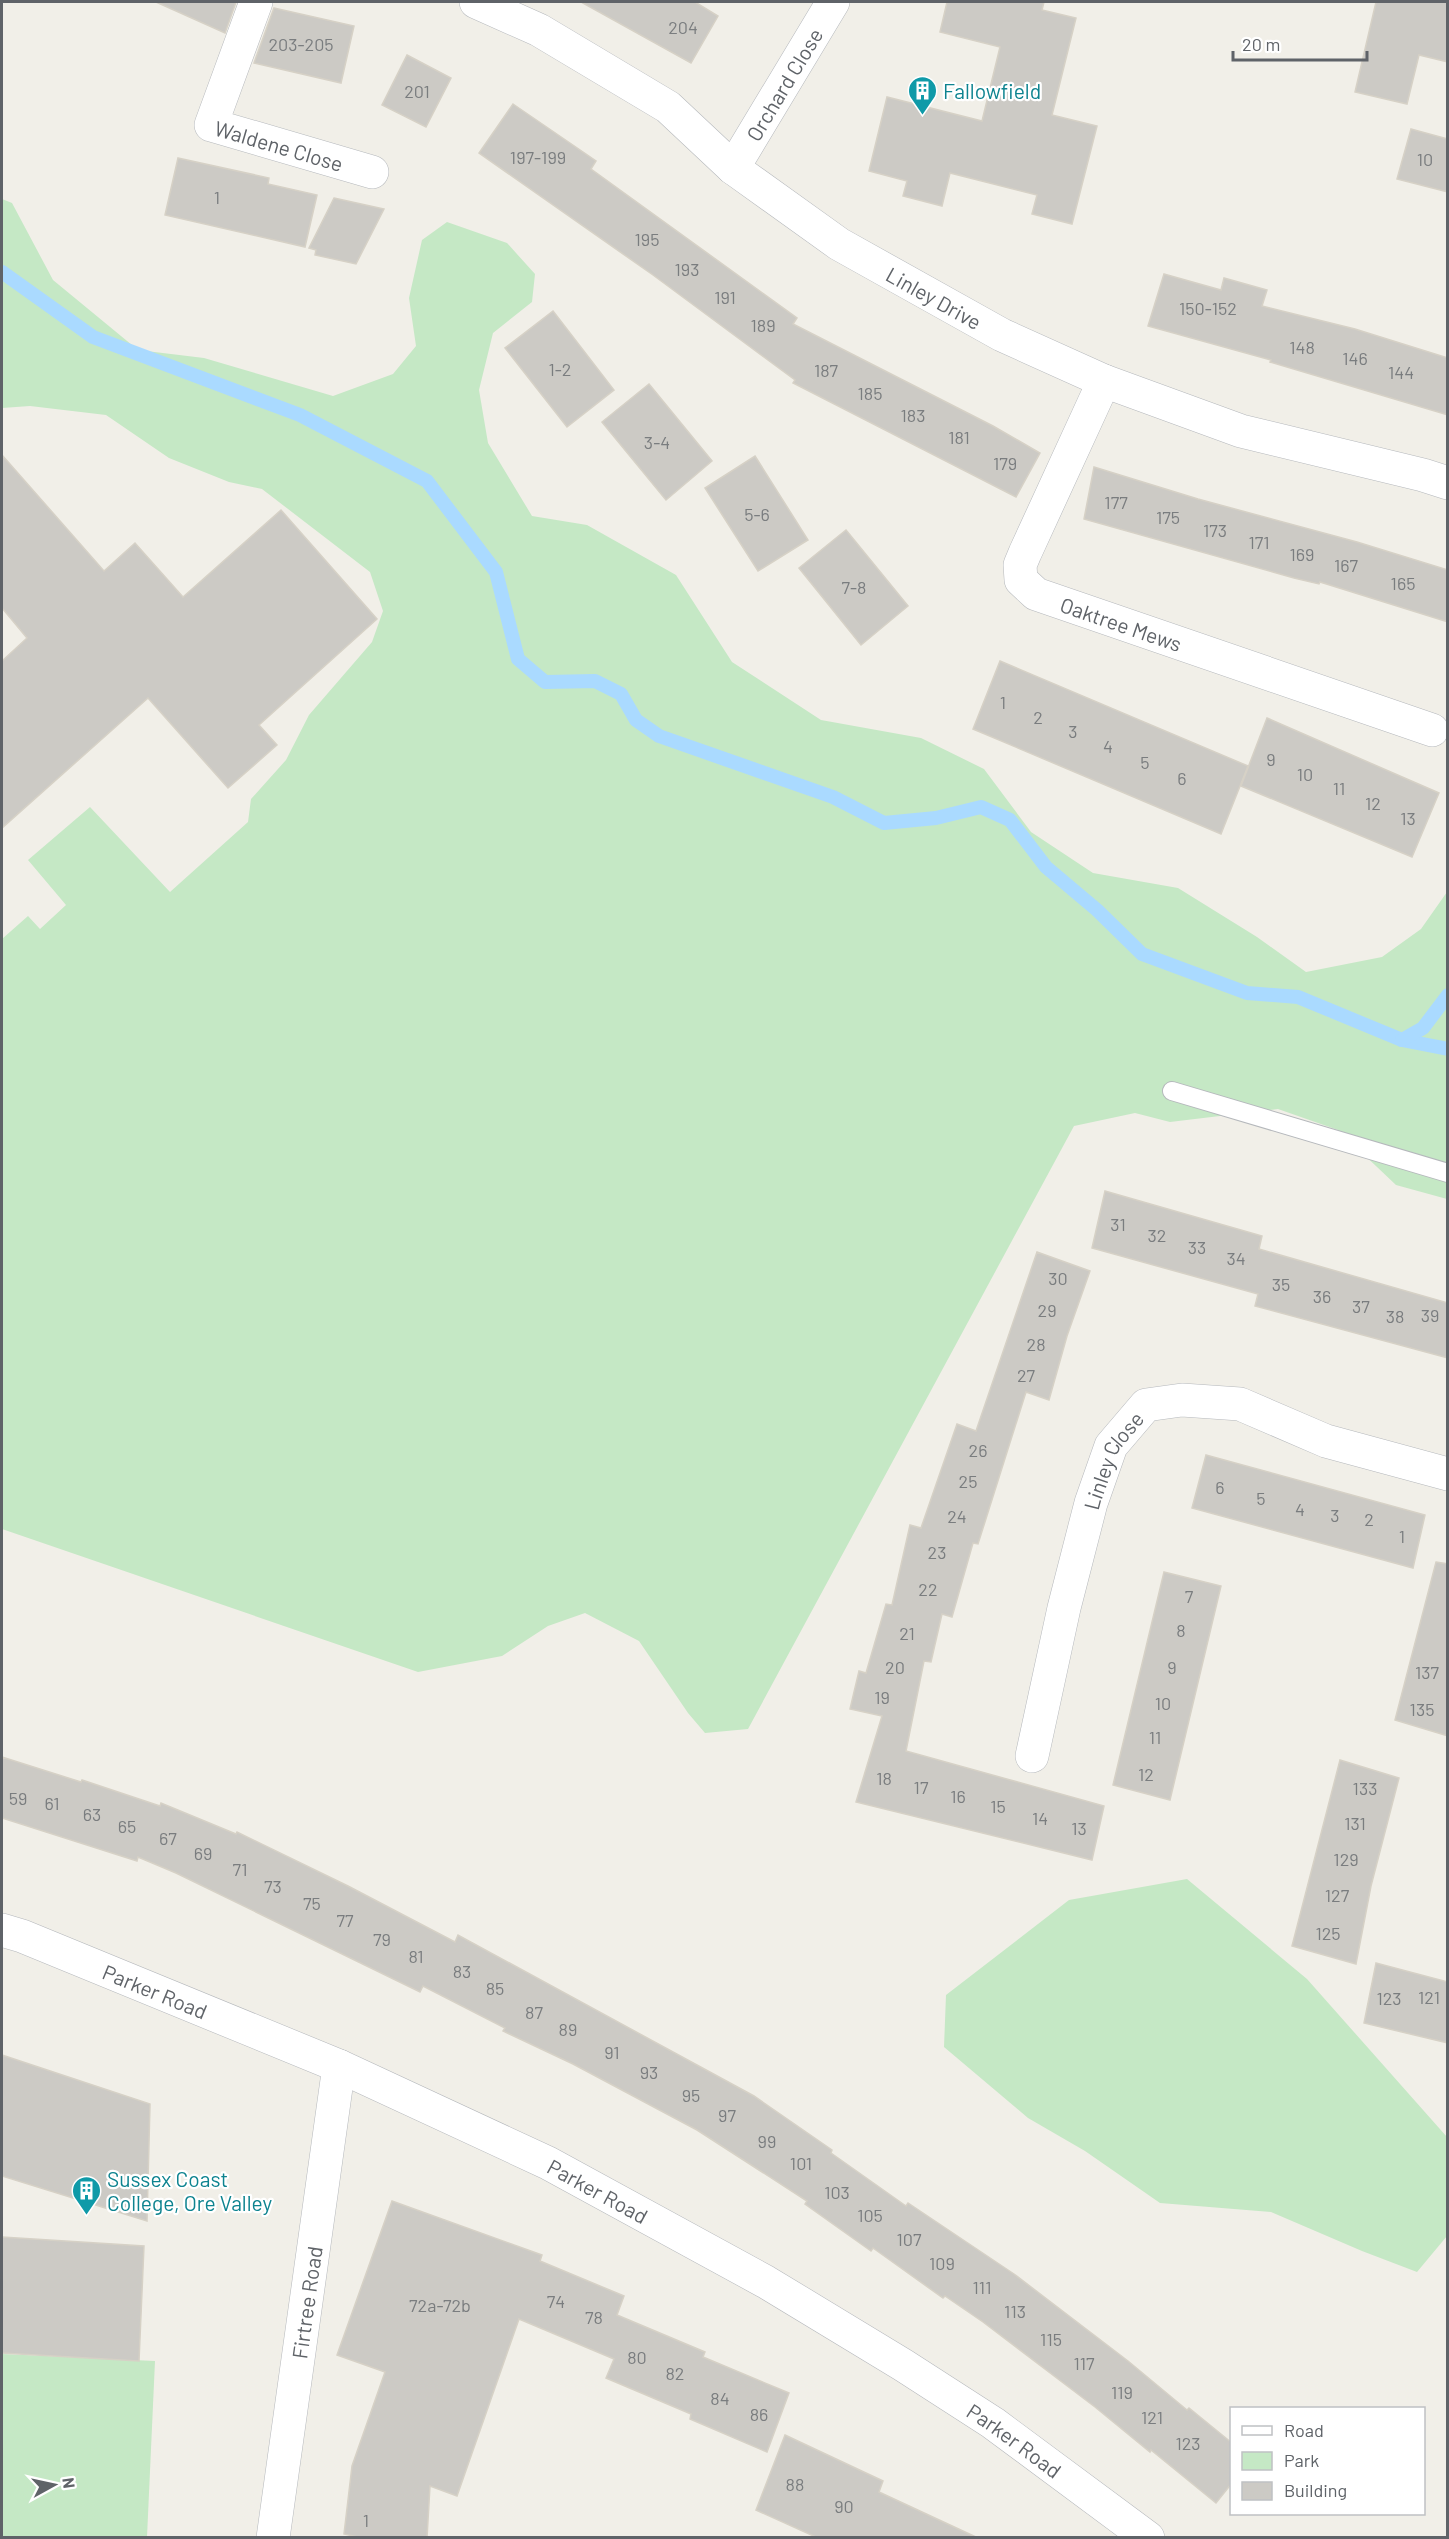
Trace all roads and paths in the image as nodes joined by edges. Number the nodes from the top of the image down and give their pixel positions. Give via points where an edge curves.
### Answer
1 (256, 2) edge
2 (476, 2) edge
3 (833, 2) edge
4 (733, 168) junction
5 (372, 172) dead end
6 (1104, 381) junction
7 (1448, 483) edge
8 (1432, 730) dead end
9 (1172, 1091) dead end
10 (1448, 1173) edge
11 (1448, 1474) edge
12 (1032, 1756) dead end
13 (2, 1930) edge
14 (339, 2067) junction
15 (273, 2538) edge
16 (1148, 2538) edge

1 - 5 street, Waldene Close via 211,125
2 - 4 street, Linley Drive via 539,30 668,107
3 - 4 street, Orchard Close
4 - 6 street, Linley Drive via 838,244 1002,335
6 - 7 street, Linley Drive via 1241,431
6 - 8 street, Oaktree Mews via 1025,553 1020,565 1021,580 1036,594
9 - 10 lane
11 - 12 street, Linley Close via 1326,1441 1240,1404 1182,1400 1146,1405 1112,1446 1091,1503
13 - 14 street, Parker Road
14 - 15 street, Firtree Road
14 - 16 street, Parker Road via 549,2163 766,2282 993,2423

